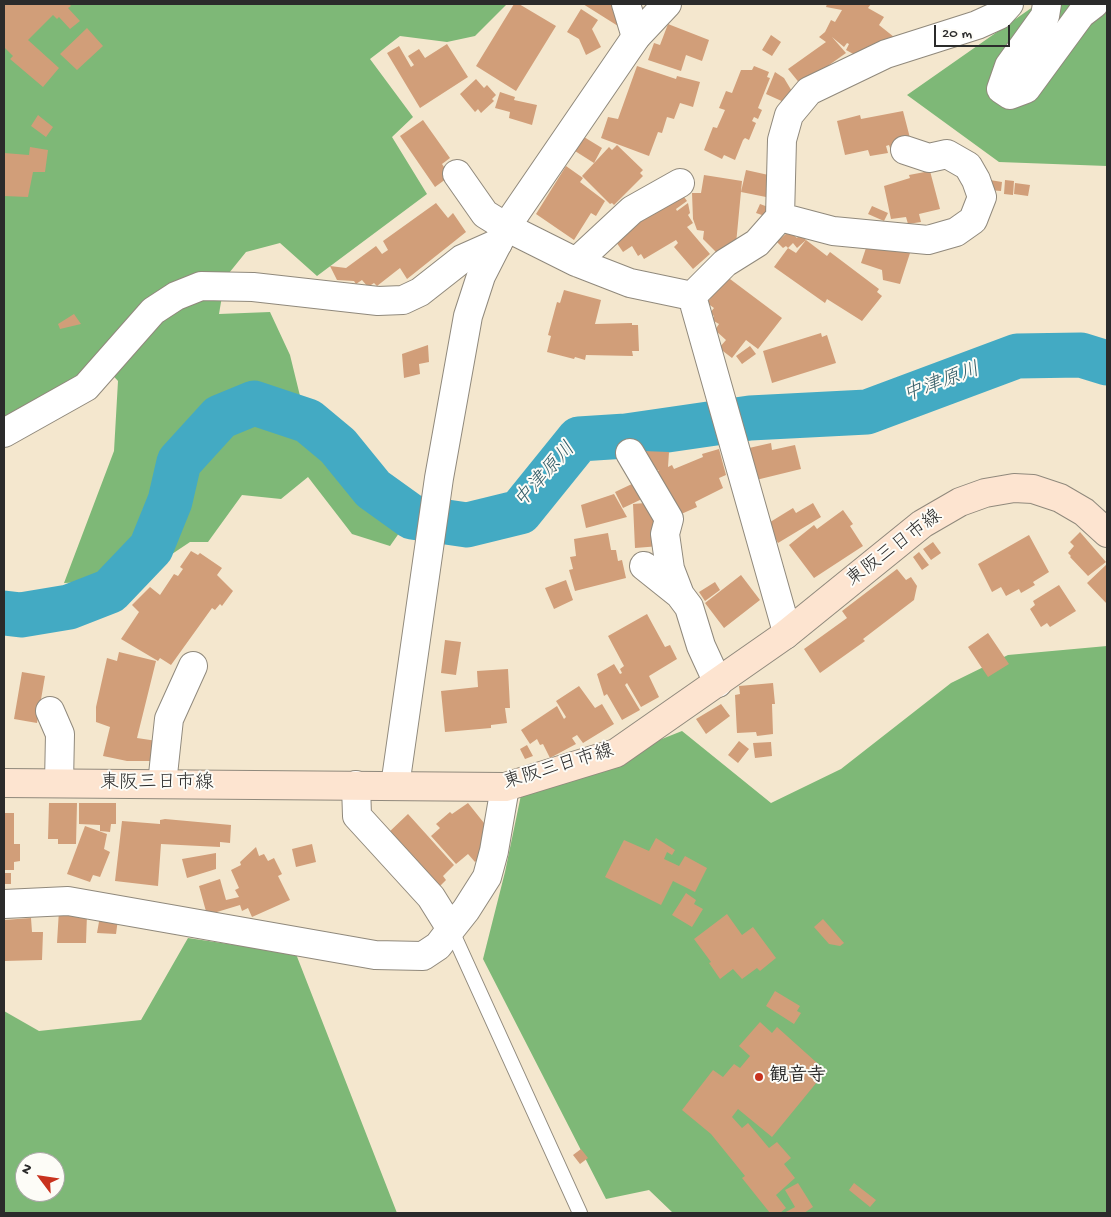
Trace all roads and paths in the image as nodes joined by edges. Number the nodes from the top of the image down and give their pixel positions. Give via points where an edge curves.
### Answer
1 (626, 4) edge
2 (667, 4) edge
3 (1009, 4) edge
4 (1047, 4) edge
5 (1094, 4) edge
6 (636, 37) junction
7 (905, 150) dead end
8 (457, 174) dead end
9 (680, 183) dead end
10 (780, 217) junction
11 (502, 235) junction
12 (576, 262) junction
13 (692, 296) junction
14 (4, 433) edge
15 (630, 454) dead end
16 (1107, 533) edge
17 (644, 566) dead end
18 (680, 594) junction
19 (785, 635) junction
20 (193, 666) dead end
21 (718, 683) junction
22 (50, 711) dead end
23 (4, 783) edge
24 (59, 783) junction
25 (162, 784) junction
26 (356, 786) junction
27 (395, 786) junction
28 (505, 787) junction
29 (4, 904) edge
30 (451, 930) junction
31 (580, 1213) edge

1 - 6 street
2 - 6 street
3 - 10 street via 1000,15 886,54 809,91 789,115 782,140
4 - 5 street via 1045,16 1009,66 1001,88 1010,95 1026,89 1081,14
6 - 11 street
7 - 10 street via 929,158 947,154 968,166 982,197 973,220 956,232 928,240 833,231
8 - 11 street
9 - 12 street via 632,210
10 - 13 street via 757,243 725,263
11 - 12 street
11 - 14 street via 404,300 378,301 253,287 201,286 176,296 153,311 86,387
11 - 27 street via 481,276 468,316 439,478
12 - 13 street via 630,283
13 - 19 street via 737,450 785,625
15 - 18 street via 669,519 665,534 666,551
16 - 19 main road, 東阪三日市線 via 1084,512 1060,498 1033,489 1014,488 985,493 960,502 922,524
17 - 18 street
18 - 21 street via 689,608 701,646
19 - 21 main road, 東阪三日市線
20 - 25 street via 169,718
21 - 28 main road, 東阪三日市線 via 616,753
22 - 24 street via 60,734
23 - 24 main road, 東阪三日市線
24 - 25 main road, 東阪三日市線
25 - 26 main road, 東阪三日市線
26 - 27 main road, 東阪三日市線
26 - 30 street via 357,816 431,897
27 - 28 main road, 東阪三日市線
28 - 30 street via 487,877
29 - 30 street via 68,901 375,955 404,957 423,956 438,946
30 - 31 lane

